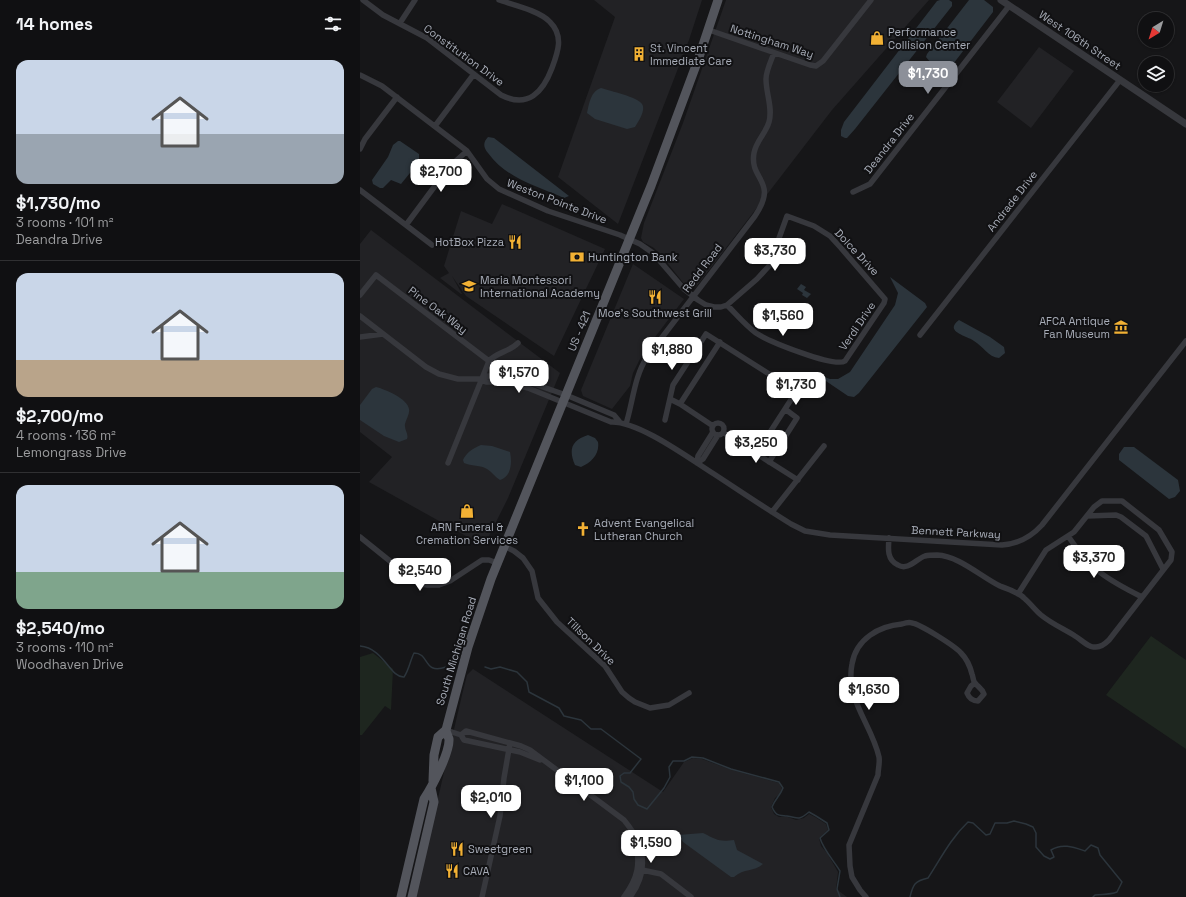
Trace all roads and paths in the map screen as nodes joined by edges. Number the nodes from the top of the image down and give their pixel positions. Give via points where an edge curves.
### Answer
1 (363, 0) edge
2 (415, 0) edge
3 (499, 0) edge
4 (718, 0) edge
5 (871, 0) edge
6 (1001, 0) edge
7 (1010, 6) junction
8 (400, 23) junction
9 (708, 30) junction
10 (774, 53) junction
11 (474, 74) junction
12 (360, 75) edge
13 (1120, 80) junction
14 (397, 97) junction
15 (1186, 124) edge
16 (435, 126) junction
17 (362, 137) edge
18 (360, 149) edge
19 (467, 151) junction
20 (360, 190) edge
21 (853, 192) dead end
22 (406, 225) junction
23 (630, 240) junction
24 (432, 245) dead end
25 (360, 296) edge
26 (693, 297) junction
27 (885, 299) joint
28 (727, 305) junction
29 (360, 316) edge
30 (383, 334) junction
31 (920, 335) dead end
32 (360, 337) edge
33 (1186, 341) edge
34 (720, 342) junction
35 (518, 343) dead end
36 (489, 361) junction
37 (482, 379) junction
38 (564, 398) junction
39 (670, 399) junction
40 (680, 404) junction
41 (785, 410) junction
42 (665, 420) dead end
43 (626, 424) junction
44 (717, 432) junction
45 (824, 446) dead end
46 (756, 454) junction
47 (769, 462) junction
48 (448, 463) dead end
49 (697, 463) junction
50 (798, 480) junction
51 (772, 512) junction
52 (1088, 516) junction
53 (1068, 536) junction
54 (360, 537) edge
55 (889, 538) junction
56 (504, 546) junction
57 (497, 563) junction
58 (1163, 570) junction
59 (491, 579) joint
60 (1018, 594) junction
61 (1142, 597) junction
62 (975, 683) dead end
63 (690, 693) dead end
64 (446, 730) junction
65 (460, 735) junction
66 (510, 742) junction
67 (508, 750) junction
68 (546, 762) junction
69 (432, 784) junction
70 (632, 830) junction
71 (642, 870) junction
72 (401, 897) edge
73 (412, 897) edge
74 (482, 897) edge
75 (624, 897) edge
76 (630, 897) edge
77 (691, 897) edge
78 (866, 897) edge

1 - 8 street, Constitution Drive
2 - 8 street
3 - 11 street, Constitution Drive via 547,19 555,27 559,40 558,52 543,88 527,98 514,99 501,95
4 - 9 main road, US - 421
5 - 10 street, Nottingham Way via 823,61 816,66
6 - 7 street, West 106th Street
7 - 13 street, West 106th Street
7 - 21 street, Deandra Drive via 870,184
8 - 11 street, Constitution Drive via 427,38
9 - 10 street, Nottingham Way
9 - 23 main road, US - 421
10 - 26 street, Redd Road via 765,78 770,110 769,123 754,152 754,166 764,185 764,202
11 - 16 street
12 - 14 street, Weston Pointe Drive
13 - 15 street, West 106th Street
13 - 31 street, Andrade Drive
14 - 16 street, Weston Pointe Drive
14 - 17 street
16 - 19 street, Weston Pointe Drive
17 - 18 street
19 - 22 street via 450,167
19 - 23 street, Weston Pointe Drive via 487,179 499,189
20 - 22 street
22 - 24 street
23 - 26 street, Weston Pointe Drive via 653,253
23 - 38 main road, US - 421
25 - 36 street, Pine Oak Way via 376,275
26 - 28 street, Weston Pointe Drive via 706,305
26 - 43 street, Redd Road via 643,363
27 - 28 street, Verdi Drive via 843,362 830,362 774,343 749,328
27 - 28 street, Dolce Drive via 830,236 814,226 787,216 769,266 758,279
29 - 30 street, Bennett Parkway
30 - 32 street
30 - 37 street, Bennett Parkway via 439,374 458,379
33 - 55 street, Bennett Parkway via 1032,535 1020,542 1002,545
34 - 39 street via 706,334 673,385
34 - 40 street
34 - 41 street via 793,389 794,395
35 - 36 street via 512,350
36 - 37 street
37 - 38 street, Bennett Parkway via 486,382 505,382
37 - 48 street
38 - 43 street, Bennett Parkway via 611,422 620,421
38 - 56 main road, US - 421
39 - 40 street
39 - 42 street
40 - 44 street
41 - 46 street
41 - 47 street via 797,418
43 - 49 street, Bennett Parkway via 658,439
44 - 46 street
44 - 49 street via 698,456
45 - 50 street
46 - 47 street
47 - 50 street
49 - 51 street, Bennett Parkway
50 - 51 street
51 - 55 street, Bennett Parkway via 805,531
52 - 53 street
52 - 58 street via 1121,517 1146,536
52 - 58 street via 1102,501 1122,501 1159,530 1172,552 1171,560
53 - 60 street via 1046,550
53 - 61 street via 1091,566 1110,581
54 - 57 street via 421,584 439,585 450,581 482,560
55 - 60 street via 890,559 899,566 907,566 925,556 945,556
56 - 57 main road, US - 421
56 - 63 street, Tillson Drive via 523,558 532,571 538,598 557,622 604,666 629,698 650,708 669,705
57 - 59 main road, US - 421
58 - 61 street
59 - 64 main road, South Michigan Road via 468,647
60 - 61 street via 1041,615 1091,647 1105,644
62 - 78 street via 969,664 961,652 920,625 893,624 880,629 868,636 856,653 850,683 858,709 879,757 878,775 849,845 852,877
64 - 65 street
64 - 69 main road, South Michigan Road via 449,739 444,759
65 - 66 street via 466,732
65 - 67 street via 464,740
66 - 67 street
66 - 68 street via 530,750
67 - 68 street
67 - 74 street via 500,816
68 - 70 street via 623,820
69 - 72 main road, South Michigan Road via 424,798
69 - 73 main road via 434,802
70 - 71 street via 641,848
70 - 75 street via 638,870
71 - 76 street
71 - 77 street via 661,874

